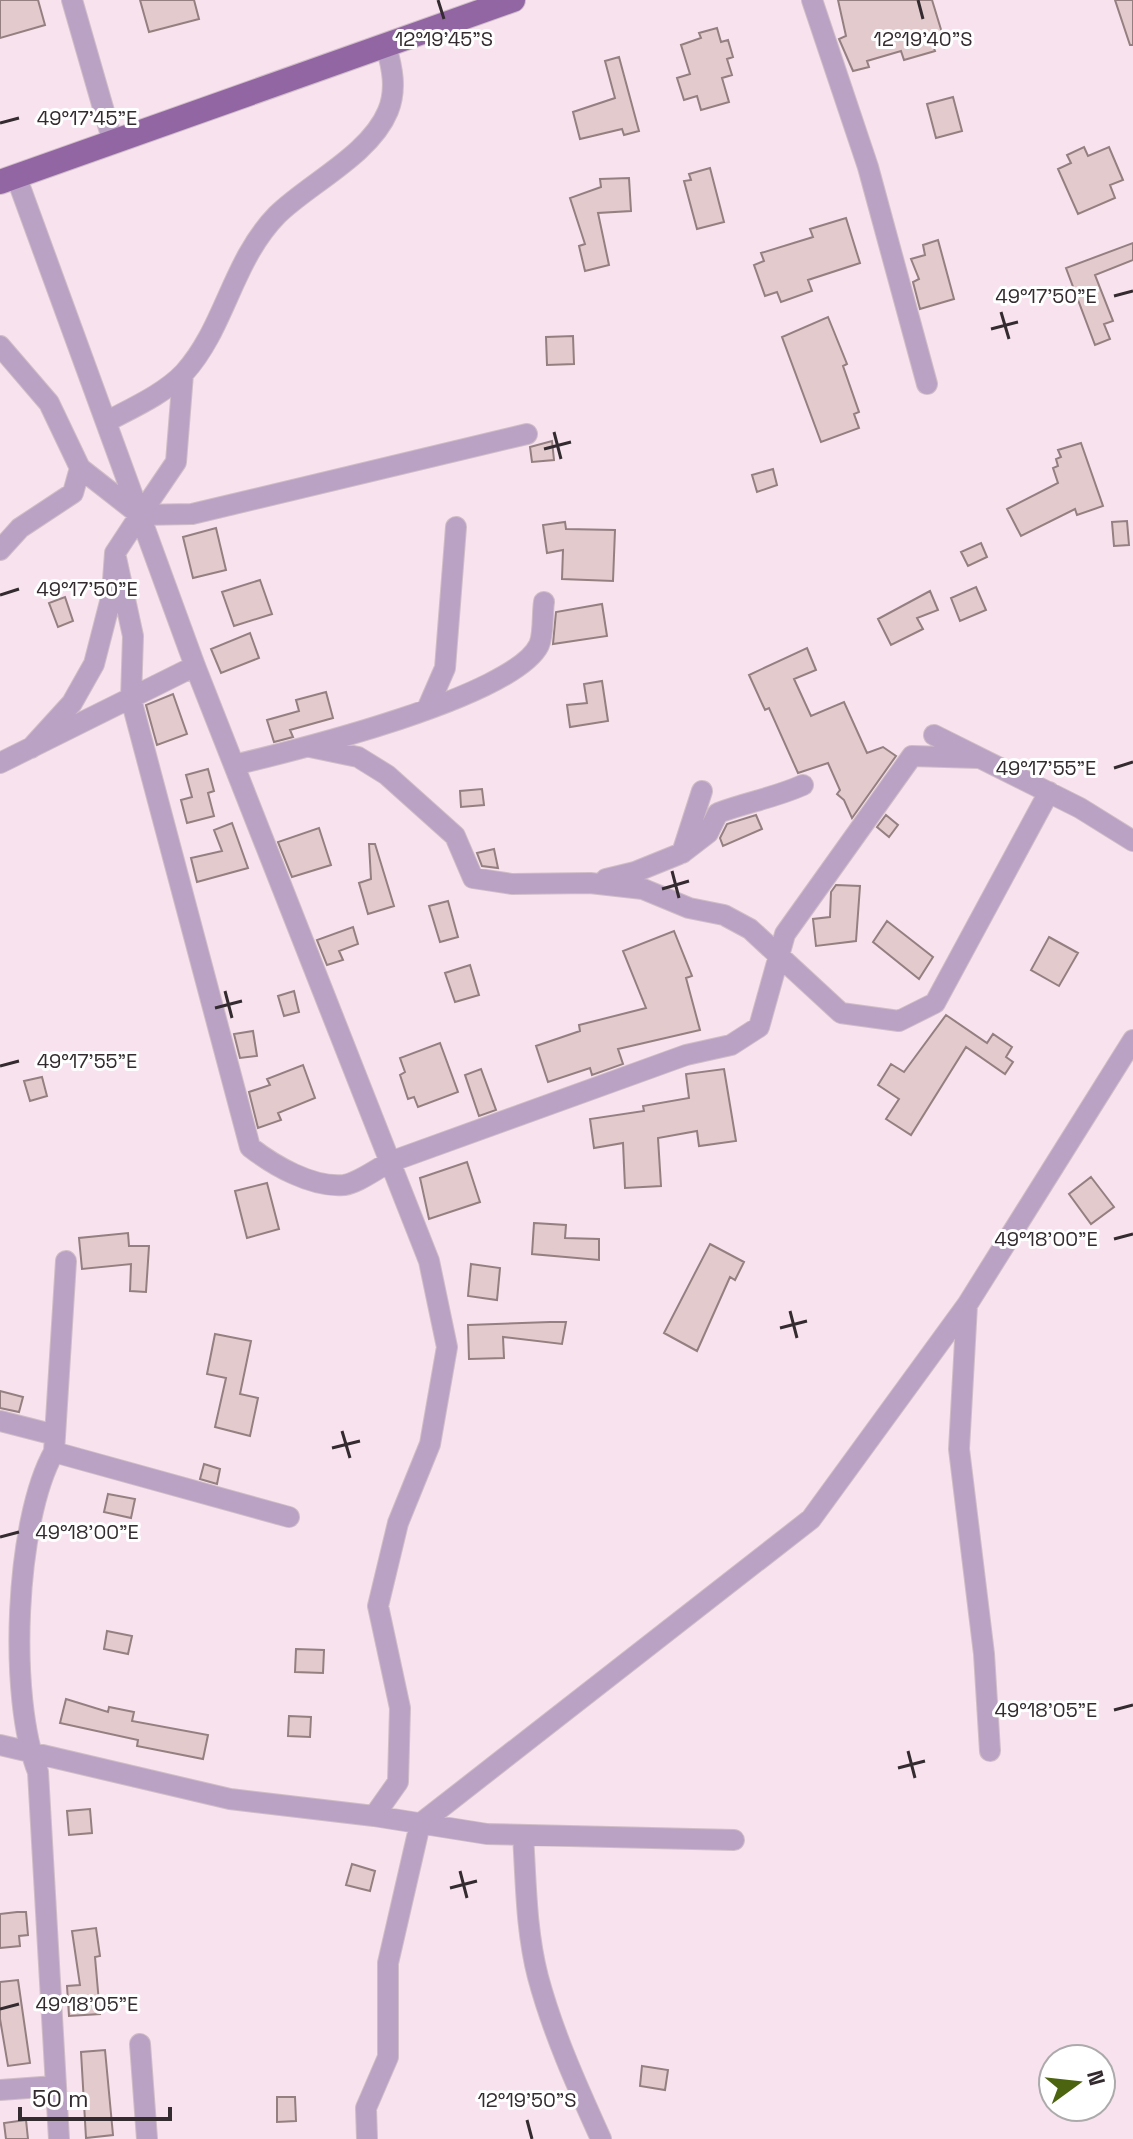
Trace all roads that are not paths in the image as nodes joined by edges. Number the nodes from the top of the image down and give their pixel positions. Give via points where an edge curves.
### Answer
1 (72, 0) edge
2 (513, 0) edge
3 (812, 0) edge
4 (386, 46) junction
5 (112, 139) junction
6 (8, 179) edge
7 (0, 346) edge
8 (183, 374) junction
9 (927, 384) dead end
10 (106, 422) junction
11 (527, 434) dead end
12 (80, 468) junction
13 (140, 515) junction
14 (456, 527) dead end
15 (0, 550) edge
16 (115, 553) junction
17 (544, 602) dead end
18 (195, 666) junction
19 (131, 699) junction
20 (428, 707) junction
21 (934, 735) dead end
22 (310, 747) junction
23 (31, 748) junction
24 (978, 758) junction
25 (0, 763) edge
26 (234, 765) junction
27 (803, 785) dead end
28 (702, 791) dead end
29 (1049, 792) junction
30 (1133, 841) edge
31 (682, 853) junction
32 (590, 883) junction
33 (778, 958) junction
34 (1133, 1040) edge
35 (390, 1162) junction
36 (66, 1261) dead end
37 (967, 1305) junction
38 (0, 1421) edge
39 (55, 1443) junction
40 (289, 1517) dead end
41 (0, 1745) edge
42 (990, 1751) dead end
43 (30, 1752) junction
44 (374, 1816) junction
45 (420, 1824) junction
46 (523, 1835) junction
47 (734, 1840) dead end
48 (140, 2044) dead end
49 (55, 2086) junction
50 (0, 2090) edge
51 (59, 2139) edge
52 (147, 2139) edge
53 (367, 2139) edge
54 (601, 2139) edge

1 - 5 street
2 - 4 main road
3 - 9 street via 868,167
4 - 5 main road
4 - 8 street via 394,75 388,112 363,143 278,214 250,247
5 - 6 main road
6 - 10 street
7 - 12 street via 49,403
8 - 10 street
8 - 13 street via 176,462
10 - 13 street
11 - 13 street via 192,514
12 - 13 street
12 - 15 street via 73,493 20,528
13 - 16 street
13 - 18 street
14 - 20 street via 445,668
16 - 19 street via 133,636
16 - 23 street via 112,594 94,664 72,703
17 - 20 street via 539,645 511,675
18 - 19 street
18 - 26 street
19 - 23 street
19 - 35 street via 250,1147 269,1162 312,1180 344,1185
20 - 22 street
21 - 24 street
22 - 26 street
22 - 32 street via 358,757 387,775 455,836 473,878 512,884
23 - 25 street
24 - 29 street
24 - 33 street via 912,756 785,934
26 - 35 street
27 - 31 street via 769,801 718,813 708,833
28 - 31 street
29 - 30 street
29 - 33 street via 935,1003 899,1021 841,1013
31 - 32 street
32 - 33 street via 643,889 689,908 724,915 750,929
33 - 35 street via 759,1027 731,1045 686,1055
34 - 37 street
35 - 44 street via 429,1261 447,1347 430,1444 398,1523 378,1606 400,1708 398,1782
36 - 39 street
37 - 42 street via 959,1449
37 - 45 street via 811,1519
38 - 39 street
39 - 40 street
39 - 43 street via 41,1475 22,1562 21,1665
41 - 43 street
43 - 44 street via 230,1799
43 - 49 street via 38,1772
44 - 45 street
45 - 46 street
45 - 53 street via 388,1963 388,2057 366,2108
46 - 47 street
46 - 54 street via 538,1976 569,2069
48 - 52 street
49 - 50 street
49 - 51 street

